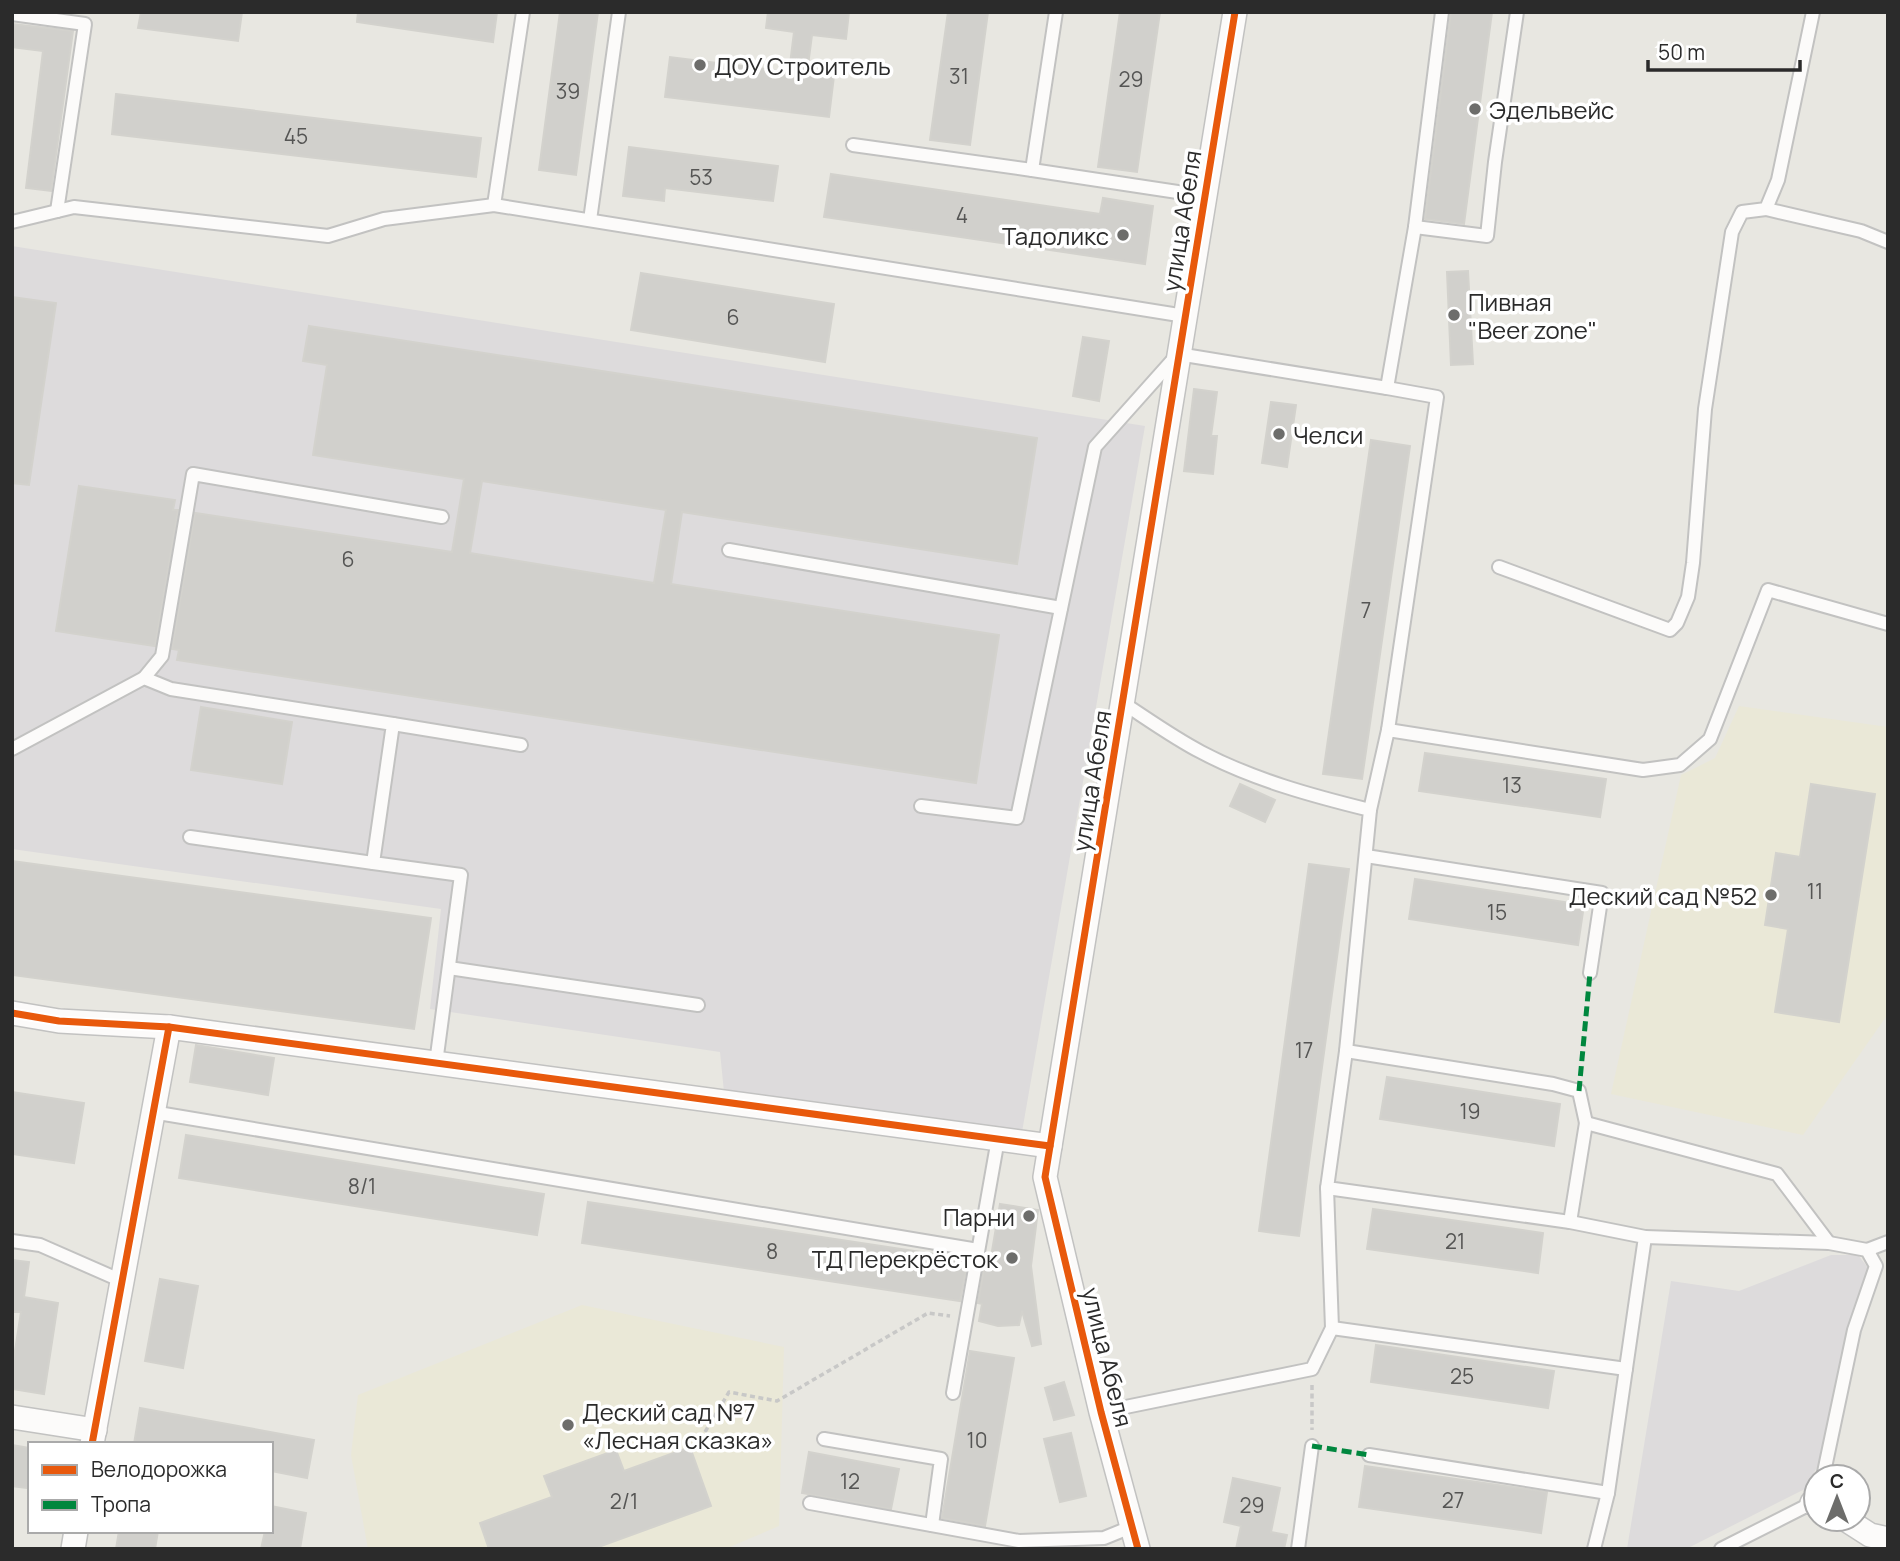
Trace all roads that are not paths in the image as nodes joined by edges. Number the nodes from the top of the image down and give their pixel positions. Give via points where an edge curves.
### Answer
1 (523, 12) edge
2 (619, 12) edge
3 (1056, 12) edge
4 (1235, 12) edge
5 (1441, 12) edge
6 (1517, 12) edge
7 (1813, 12) edge
8 (12, 14) edge
9 (853, 145) dead end
10 (1032, 170) junction
11 (1204, 196) junction
12 (494, 205) junction
13 (1766, 209) junction
14 (57, 211) junction
15 (590, 220) junction
16 (12, 222) edge
17 (1415, 227) junction
18 (1888, 242) edge
19 (1185, 316) junction
20 (1178, 354) junction
21 (1387, 388) junction
22 (442, 517) dead end
23 (729, 550) dead end
24 (1499, 567) dead end
25 (1061, 608) junction
26 (1888, 624) edge
27 (144, 678) junction
28 (1124, 703) junction
29 (393, 724) junction
30 (1388, 730) junction
31 (521, 745) dead end
32 (12, 749) edge
33 (921, 806) dead end
34 (1370, 810) junction
35 (190, 837) dead end
36 (1366, 856) junction
37 (373, 863) junction
38 (449, 968) junction
39 (1590, 973) dead end
40 (698, 1005) dead end
41 (12, 1013) edge
42 (169, 1027) junction
43 (1346, 1051) junction
44 (436, 1063) junction
45 (152, 1112) junction
46 (1586, 1123) junction
47 (998, 1139) junction
48 (1049, 1146) junction
49 (1327, 1188) junction
50 (1570, 1222) junction
51 (1646, 1237) junction
52 (12, 1241) edge
53 (1888, 1242) edge
54 (1829, 1243) junction
55 (978, 1250) junction
56 (1867, 1250) junction
57 (122, 1281) junction
58 (1332, 1328) junction
59 (1626, 1369) junction
60 (953, 1393) dead end
61 (1101, 1412) junction
62 (12, 1417) edge
63 (93, 1437) edge
64 (824, 1439) dead end
65 (1312, 1446) road end
66 (1369, 1455) dead end
67 (1826, 1463) edge
68 (1608, 1493) junction
69 (810, 1503) dead end
70 (1802, 1507) edge
71 (932, 1525) junction
72 (1867, 1533) edge
73 (1135, 1538) edge
74 (1888, 1539) edge
75 (1298, 1549) edge
76 (1594, 1549) edge
77 (1721, 1549) edge

1 - 12 lane
2 - 15 lane
3 - 10 lane
4 - 11 street, улица Абеля
5 - 17 lane
6 - 17 lane via 1488,236
7 - 13 lane via 1779,180
8 - 14 lane via 85,24
9 - 10 lane
10 - 11 lane
11 - 19 street, улица Абеля
12 - 14 lane via 384,219 328,236 74,206
12 - 15 lane
13 - 18 lane via 1861,231
13 - 24 lane via 1742,212 1732,232 1705,409 1693,563 1688,597 1677,623 1670,630
14 - 16 lane
15 - 19 lane
17 - 21 lane
19 - 20 street, улица Абеля
20 - 21 lane
20 - 25 lane via 1095,447
20 - 28 street, улица Абеля
21 - 30 lane via 1437,397
22 - 27 lane via 192,474 162,656
23 - 25 lane
25 - 33 lane via 1017,818
26 - 30 lane via 1768,590 1710,739 1680,765 1643,770
27 - 29 lane via 171,689
27 - 32 lane
28 - 34 lane via 1237,769
28 - 48 street, улица Абеля
29 - 31 lane
29 - 37 lane
30 - 34 lane
34 - 36 lane
35 - 37 lane
36 - 39 lane via 1602,892
36 - 43 lane
37 - 38 lane via 461,874
38 - 40 lane
38 - 44 lane
41 - 42 street via 59,1021
42 - 44 street
42 - 45 street
43 - 46 lane via 1579,1091
43 - 49 lane
44 - 47 street
45 - 55 lane
45 - 57 street
46 - 50 lane
46 - 54 lane via 1777,1174
47 - 48 street
47 - 55 lane
48 - 61 street, улица Абеля via 1045,1177
49 - 50 lane
49 - 58 lane
50 - 51 lane
51 - 54 lane
51 - 59 lane
52 - 57 lane via 40,1245
53 - 56 lane
54 - 56 lane
55 - 60 lane
56 - 67 lane via 1876,1266 1854,1330
57 - 63 street
58 - 59 lane
58 - 61 lane via 1312,1369
59 - 68 lane
61 - 73 street, улица Абеля
62 - 63 street
64 - 71 lane via 941,1459
65 - 75 lane
66 - 68 lane
68 - 76 lane
69 - 71 lane
70 - 77 lane
71 - 73 lane via 1019,1541
72 - 74 street

